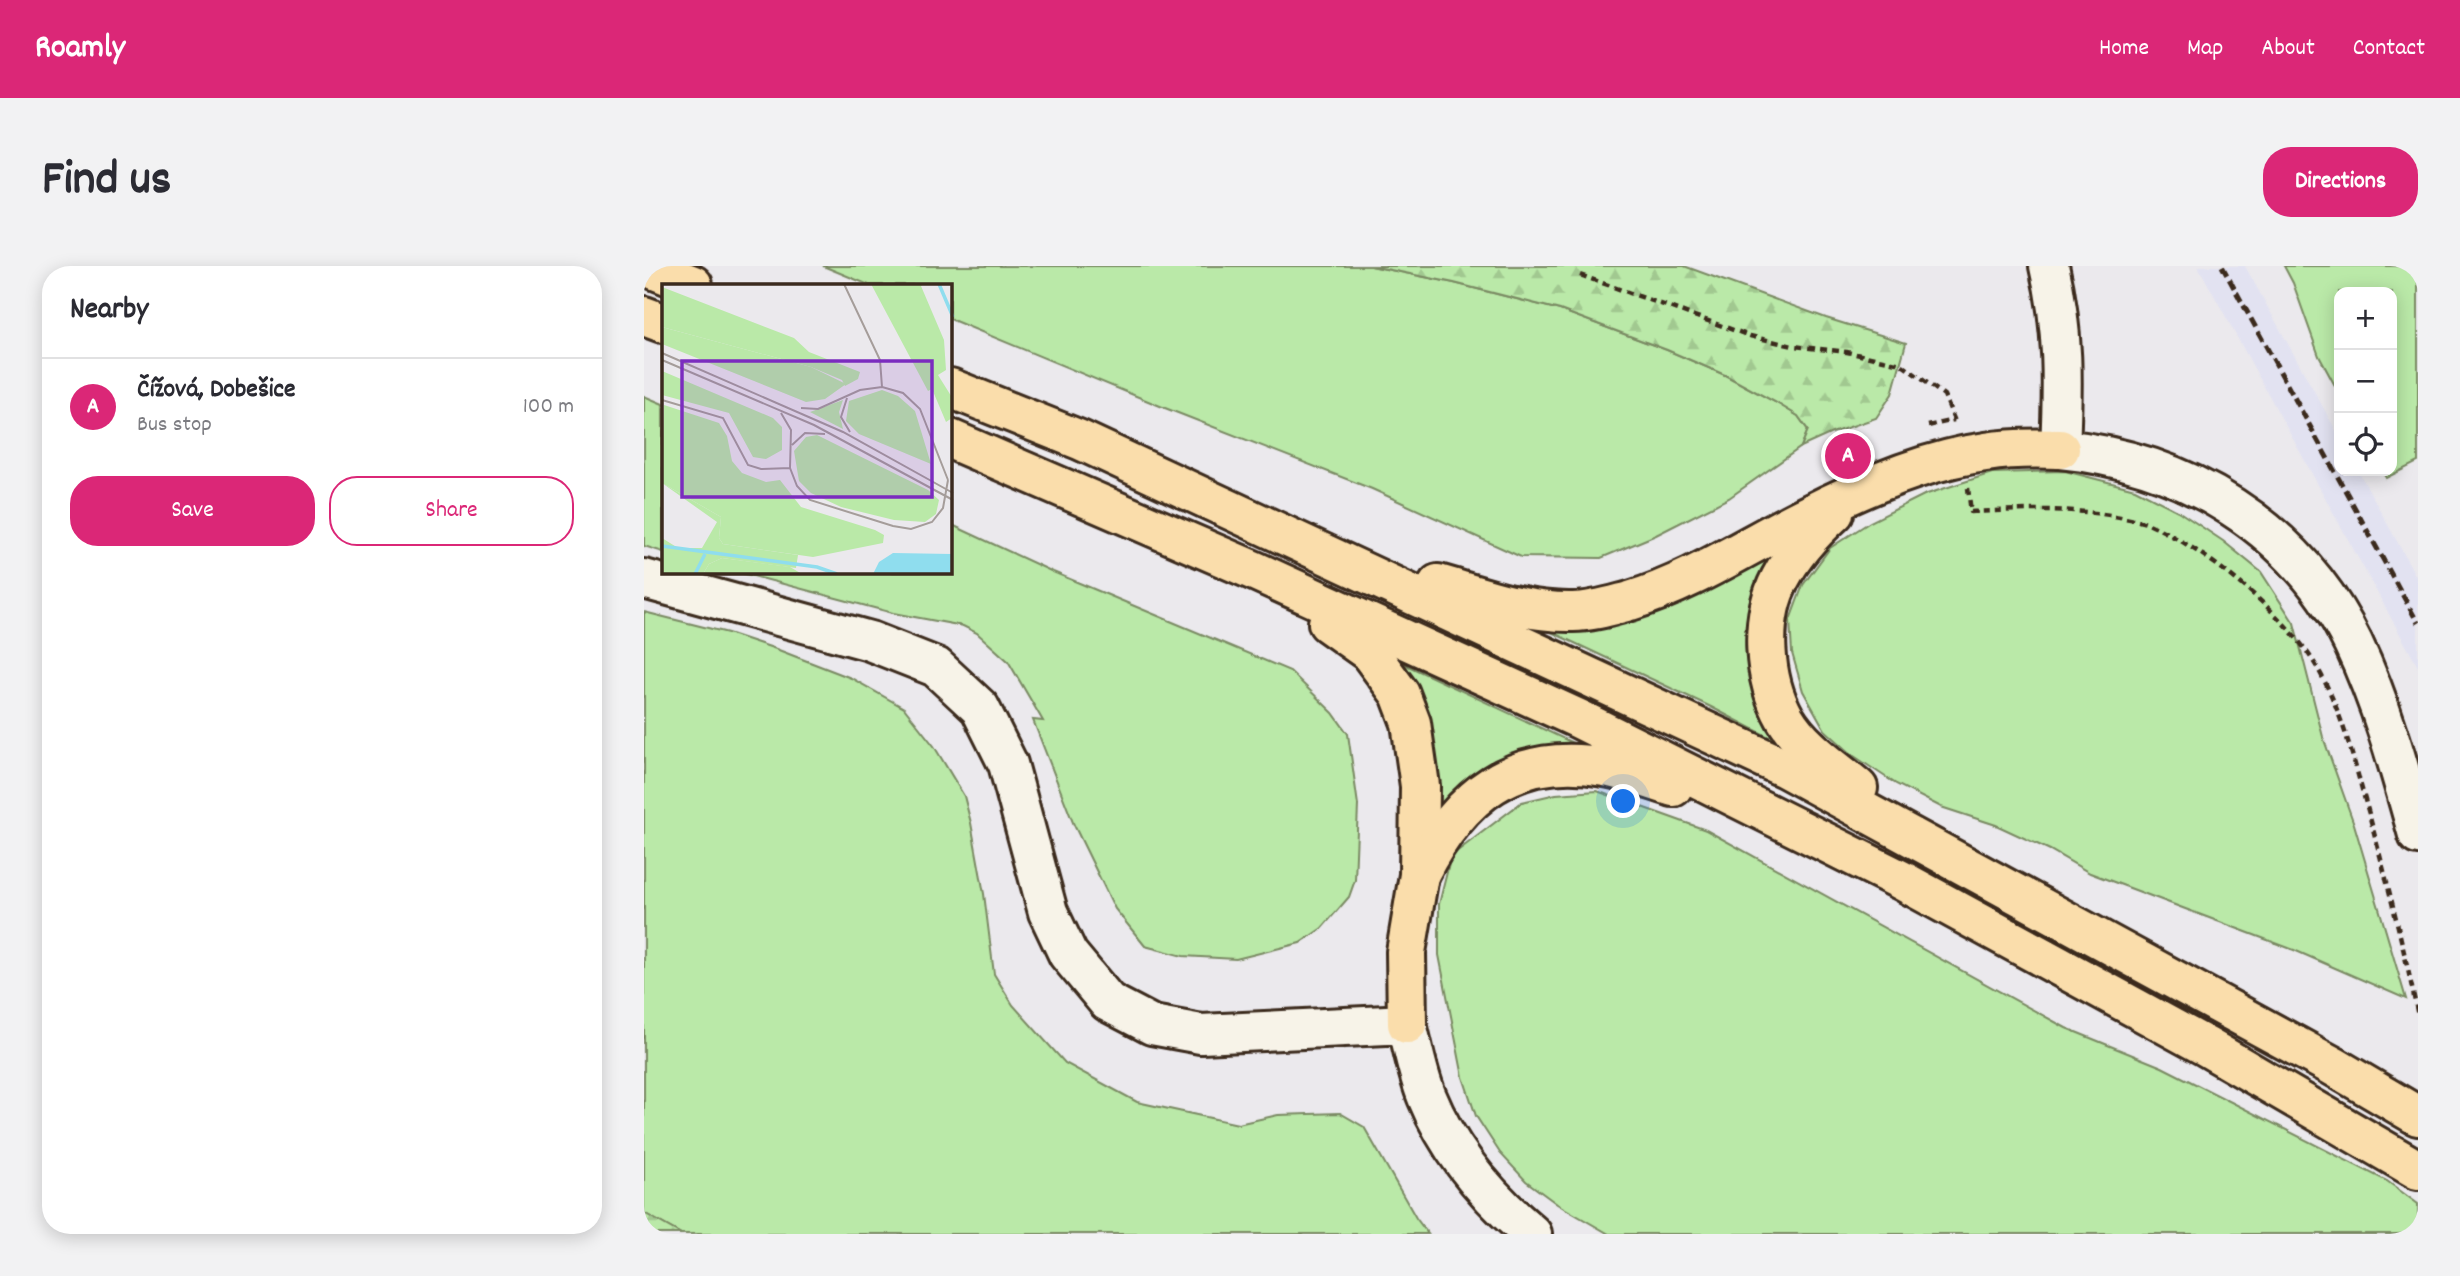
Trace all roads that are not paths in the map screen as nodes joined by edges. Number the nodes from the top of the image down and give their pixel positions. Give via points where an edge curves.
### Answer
1 (645, 266) edge
2 (2049, 266) edge
3 (691, 284) edge
4 (644, 316) edge
5 (662, 323) edge
6 (952, 389) edge
7 (952, 440) edge
8 (2060, 449) junction
9 (1864, 491) junction
10 (1306, 543) junction
11 (1255, 571) junction
12 (644, 579) edge
13 (1775, 819) junction
14 (2418, 835) edge
15 (1914, 836) junction
16 (1419, 875) junction
17 (1407, 1024) junction
18 (2418, 1116) edge
19 (2418, 1170) edge
20 (1532, 1234) edge

1 - 3 highway
2 - 8 street via 2063,360
4 - 5 highway
6 - 10 highway via 1080,440
7 - 11 highway
8 - 9 highway via 2010,450 1959,438 1906,474
8 - 14 street via 2124,458 2182,479 2238,510 2289,553 2352,640 2394,751
9 - 10 highway via 1802,518 1682,583 1606,608 1575,612 1512,606
9 - 15 highway via 1820,525 1779,580 1769,610 1768,666 1775,696 1804,742
10 - 15 highway via 1785,768
11 - 13 highway via 1579,719
11 - 16 highway via 1368,652 1400,694 1416,754
12 - 17 street via 870,641 936,667 980,708 1008,764 1048,912 1068,954 1108,1002 1152,1025 1201,1034
13 - 16 highway via 1606,767 1539,765 1514,774 1462,808
13 - 19 highway via 1901,880 2207,1047
15 - 18 highway
16 - 17 highway via 1406,951
17 - 20 street via 1427,1097 1455,1151 1503,1209

